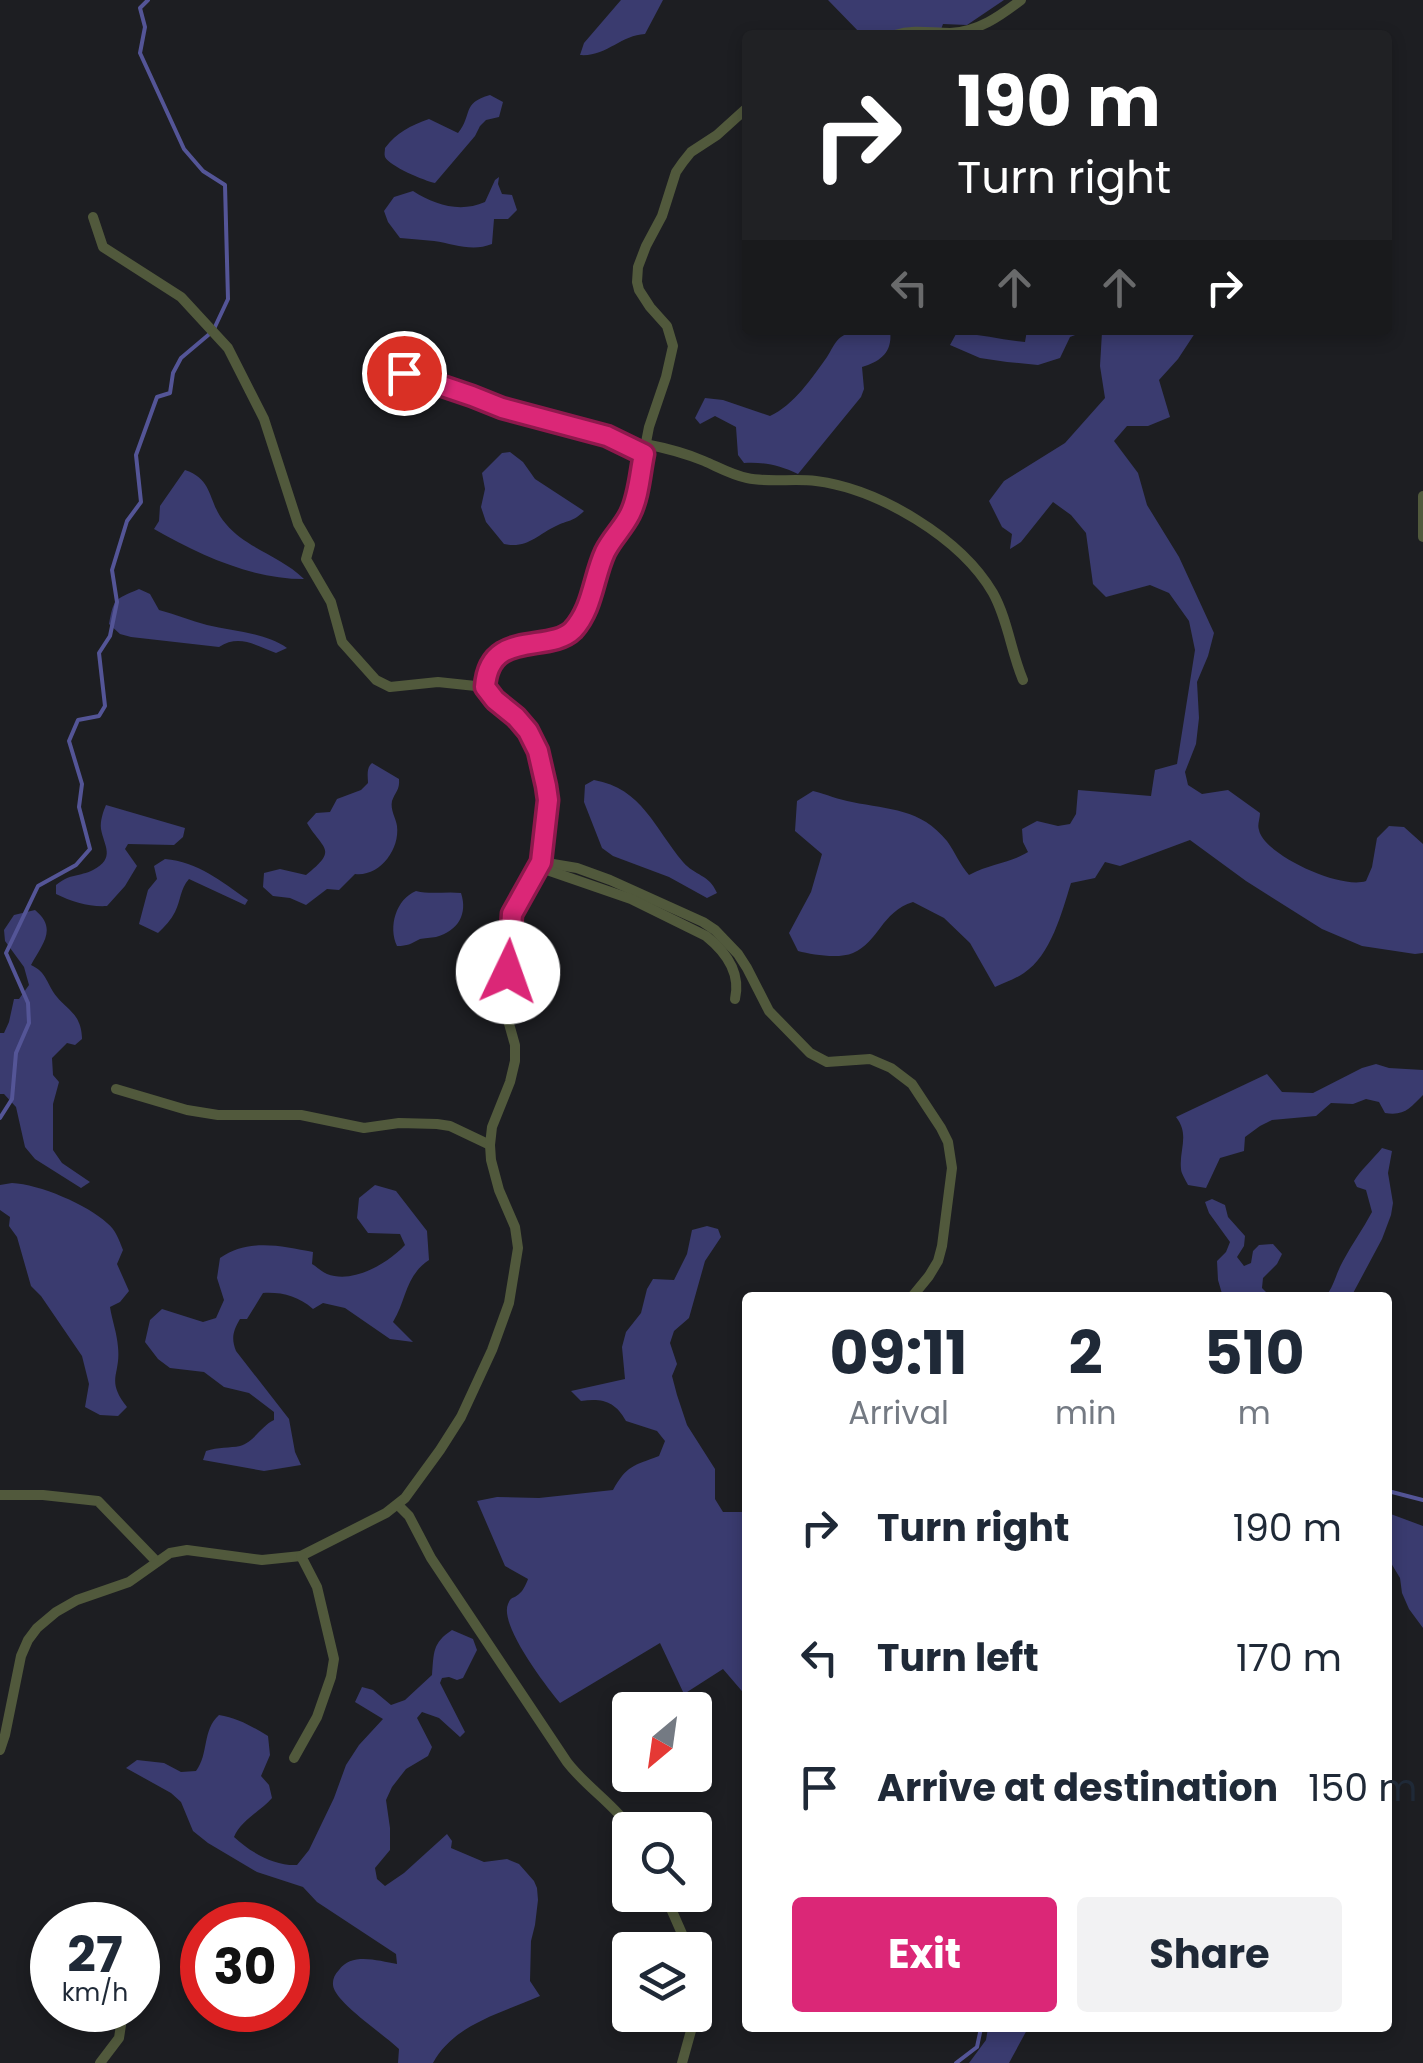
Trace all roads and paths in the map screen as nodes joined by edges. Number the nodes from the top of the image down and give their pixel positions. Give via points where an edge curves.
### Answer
1 (1021, 0) edge
2 (968, 30) edge
3 (742, 112) edge
4 (94, 217) dead end
5 (395, 370) dead end
6 (644, 449) junction
7 (1423, 496) edge
8 (1423, 537) edge
9 (1023, 680) dead end
10 (485, 687) junction
11 (540, 864) junction
12 (735, 998) dead end
13 (116, 1090) dead end
14 (490, 1145) junction
15 (916, 1292) edge
16 (0, 1495) edge
17 (398, 1505) junction
18 (301, 1556) junction
19 (156, 1561) junction
20 (0, 1750) edge
21 (294, 1758) dead end
22 (618, 1812) edge
23 (120, 2032) edge
24 (691, 2032) edge
25 (100, 2063) edge
26 (682, 2063) edge

1 - 2 street
3 - 6 street via 676,172 638,267 639,290 667,326 673,346
4 - 10 street via 103,247 168,287 228,348 264,419 310,545 306,559 331,602 342,642 390,687
5 - 6 street
6 - 9 street via 684,453 763,481 848,487 915,519 986,582
6 - 10 street via 632,509 604,553 580,621 562,638 504,653 487,671
7 - 8 street
10 - 11 street via 528,731 541,760 548,800
11 - 12 street via 706,936 733,968
11 - 14 street via 511,920 506,1013 515,1061
11 - 15 street via 610,880 703,922 738,954 770,1011 810,1053 827,1062 870,1059 912,1084 944,1134 952,1168 938,1261
13 - 14 street via 218,1114 301,1115 364,1128 437,1124
14 - 17 street via 498,1190 518,1236 509,1303 461,1416
16 - 19 street via 98,1501
17 - 18 street
17 - 22 street via 567,1762
18 - 19 street via 262,1560 188,1550
18 - 21 street via 317,1587 334,1659 316,1717
19 - 20 street via 129,1582 77,1600 37,1628 21,1656
23 - 25 street
24 - 26 street

